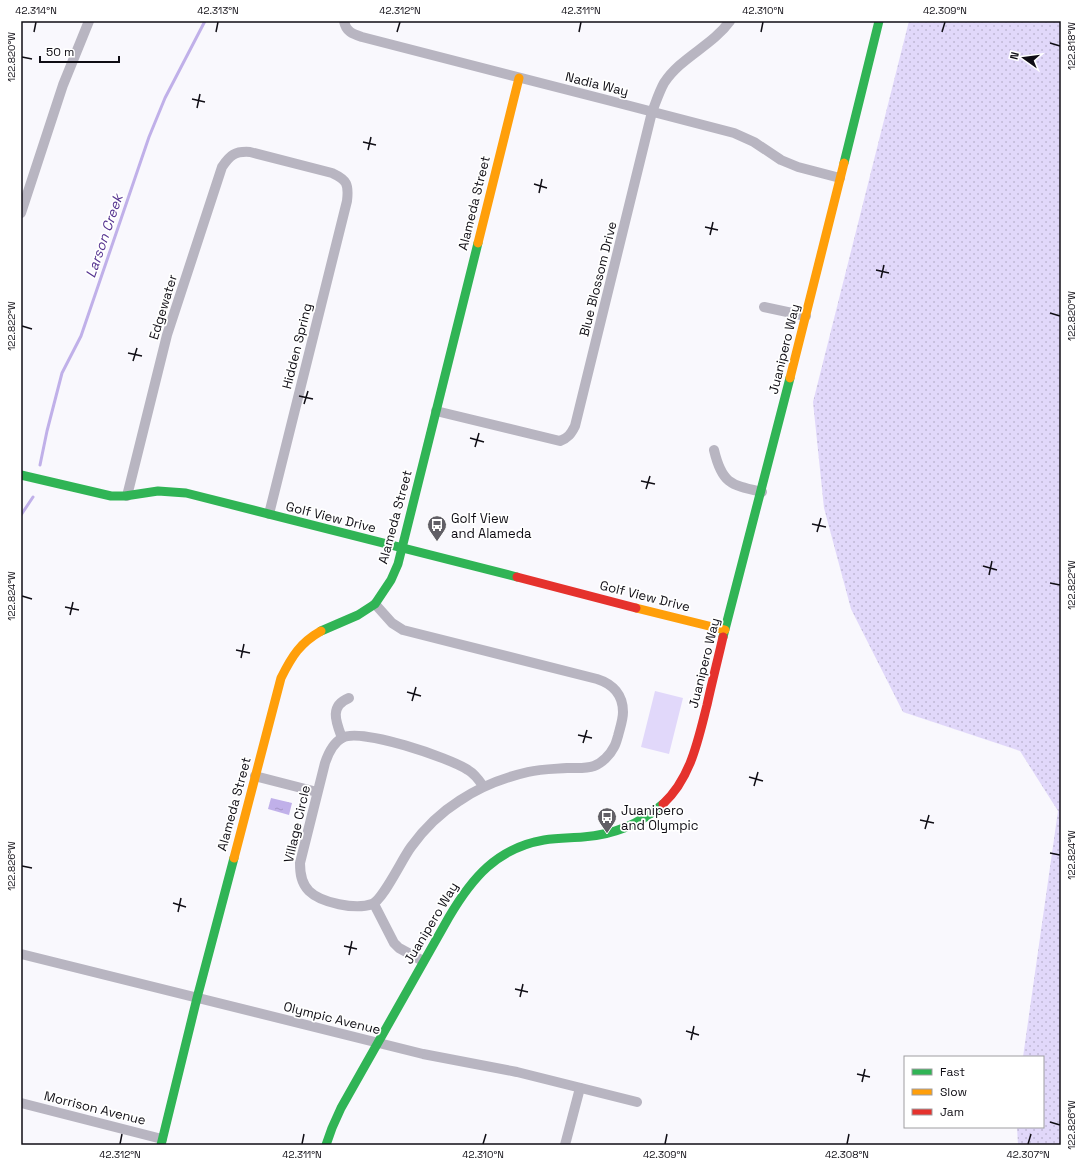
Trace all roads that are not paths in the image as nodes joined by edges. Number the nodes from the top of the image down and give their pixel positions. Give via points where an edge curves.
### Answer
1 (89, 21) edge
2 (730, 21) edge
3 (879, 21) edge
4 (345, 23) edge
5 (519, 78) junction
6 (652, 112) junction
7 (840, 178) junction
8 (347, 184) joint
9 (21, 213) edge
10 (764, 307) dead end
11 (806, 316) junction
12 (436, 411) junction
13 (714, 450) dead end
14 (21, 475) edge
15 (762, 492) junction
16 (127, 496) junction
17 (268, 514) junction
18 (402, 548) junction
19 (374, 604) junction
20 (725, 630) junction
21 (349, 698) dead end
22 (342, 738) junction
23 (255, 776) junction
24 (483, 786) junction
25 (317, 792) junction
26 (374, 904) junction
27 (21, 954) edge
28 (424, 961) junction
29 (197, 998) junction
30 (378, 1043) junction
31 (580, 1088) junction
32 (637, 1102) dead end
33 (21, 1103) edge
34 (161, 1142) edge
35 (326, 1145) edge
36 (565, 1145) edge

1 - 9 street via 63,85
2 - 6 street, Blue Blossom Drive via 719,34 673,72 664,83
3 - 7 street, Juanipero Way
4 - 5 street, Nadia Way via 346,29 352,34
5 - 6 street, Nadia Way
5 - 12 street, Alameda Street
6 - 7 street, Nadia Way via 744,137 781,160
6 - 12 street, Blue Blossom Drive via 572,433 560,441
7 - 11 street, Juanipero Way
8 - 16 street, Edgewater via 332,173 250,152 241,151 233,154 222,167 171,325
8 - 17 street, Hidden Spring via 347,201
10 - 11 street
11 - 15 street, Juanipero Way
12 - 18 street, Alameda Street
13 - 15 street via 724,478 733,484
14 - 16 street, Golf View Drive via 98,494
15 - 20 street, Juanipero Way
16 - 17 street, Golf View Drive via 173,491
17 - 18 street, Golf View Drive
18 - 19 street, Alameda Street via 391,580
18 - 20 street, Golf View Drive
19 - 23 street, Alameda Street via 358,615 320,631 297,650 279,684
19 - 24 street via 392,623 403,630 597,679 614,688 619,696 623,716 615,747 595,766 529,772
20 - 28 street, Juanipero Way via 697,747 688,770 661,806 645,819 622,830 587,837 536,841 500,856 470,882
21 - 22 street via 339,704 335,713
22 - 24 street via 367,736 430,753 470,771
22 - 25 street, Village Circle via 329,752
23 - 25 street
23 - 29 street, Alameda Street
24 - 26 street via 437,817 411,847
25 - 26 street, Village Circle via 300,863 303,883 309,891 327,900 360,907
26 - 28 street via 394,943
27 - 29 street, Olympic Avenue
28 - 30 street, Juanipero Way
29 - 30 street, Olympic Avenue
29 - 34 street, Alameda Street
30 - 31 street, Olympic Avenue
30 - 35 street, Juanipero Way via 341,1108
31 - 32 street, Olympic Avenue
31 - 36 street
33 - 34 street, Morrison Avenue

